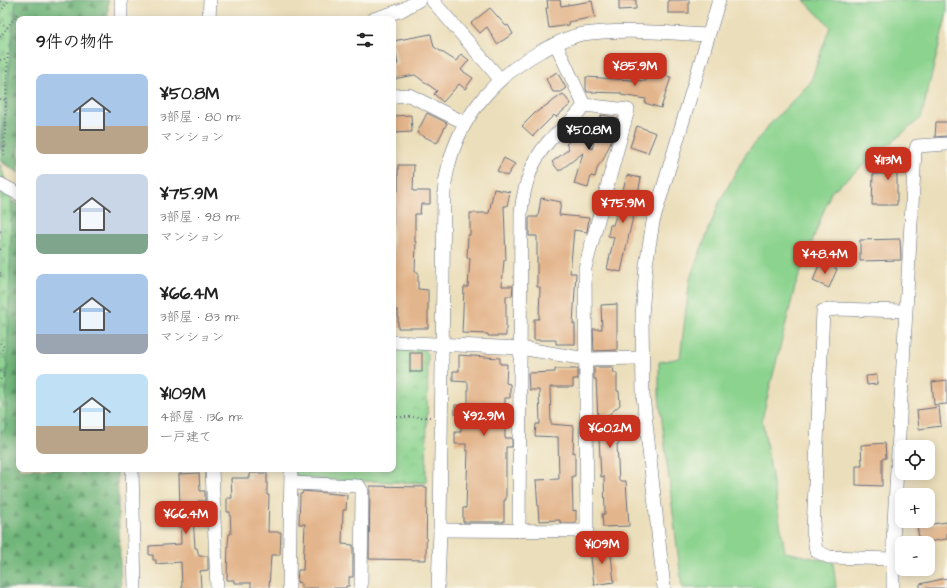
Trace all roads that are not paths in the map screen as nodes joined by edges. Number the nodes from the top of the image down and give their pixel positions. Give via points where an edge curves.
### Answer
1 (121, 0) edge
2 (210, 0) edge
3 (420, 0) edge
4 (432, 0) edge
5 (719, 0) edge
6 (121, 16) edge
7 (210, 16) edge
8 (383, 16) edge
9 (708, 34) junction
10 (556, 44) junction
11 (500, 79) junction
12 (396, 96) edge
13 (584, 105) junction
14 (464, 123) junction
15 (947, 144) edge
16 (0, 184) edge
17 (16, 192) edge
18 (904, 311) junction
19 (396, 342) edge
20 (441, 343) junction
21 (520, 348) junction
22 (642, 358) junction
23 (586, 359) junction
24 (132, 472) edge
25 (212, 472) edge
26 (291, 472) edge
27 (292, 483) junction
28 (440, 530) junction
29 (519, 531) junction
30 (893, 560) junction
31 (135, 588) edge
32 (217, 588) edge
33 (289, 588) edge
34 (361, 588) edge
35 (438, 588) edge
36 (664, 588) edge
37 (893, 588) edge

1 - 6 street
2 - 7 street
3 - 8 street
4 - 11 street
5 - 9 street
9 - 10 street via 620,31 581,34
9 - 22 street via 653,222 646,264
10 - 11 street via 523,61
10 - 13 street
11 - 14 street
12 - 14 street via 409,95
13 - 21 street via 578,116 550,141 532,166 523,191
13 - 23 street via 628,110 585,268
14 - 20 street via 445,177
15 - 18 street via 917,146 915,152
16 - 17 street
18 - 30 street
18 - 30 street via 836,309 823,311 822,319 814,530 816,551 828,557
19 - 20 street
20 - 21 street
20 - 28 street
21 - 23 street
21 - 29 street
22 - 23 street
22 - 36 street via 643,395
23 - 29 street via 587,531
24 - 31 street
25 - 32 street
26 - 27 street
27 - 33 street
27 - 34 street via 359,486 362,491
28 - 29 street
28 - 35 street
30 - 37 street

